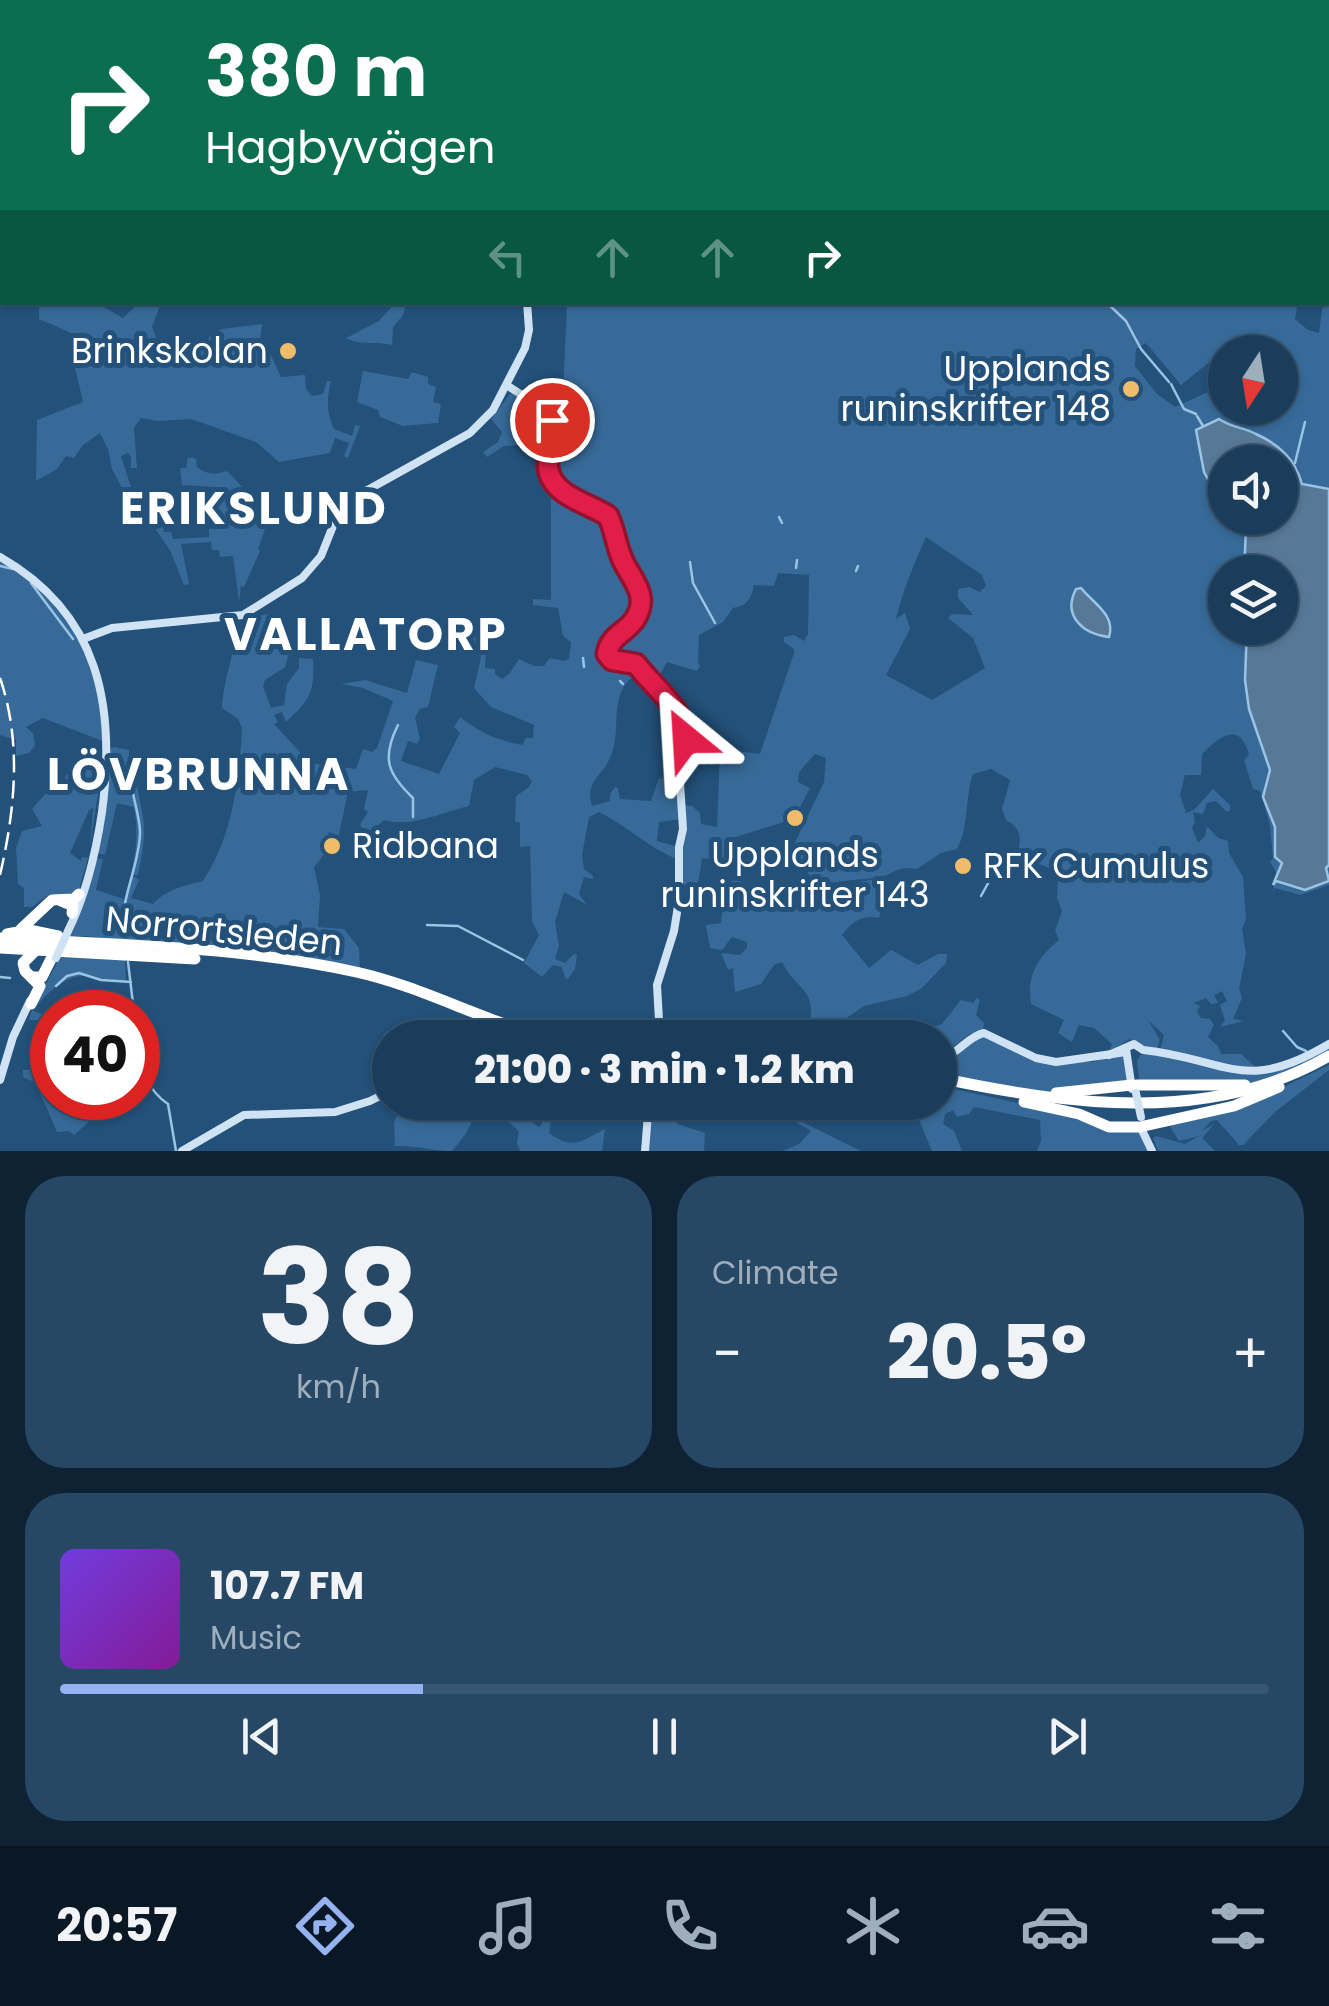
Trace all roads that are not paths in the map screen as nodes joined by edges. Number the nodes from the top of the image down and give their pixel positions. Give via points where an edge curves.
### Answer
1 (527, 305) edge
2 (508, 386) junction
3 (0, 558) edge
4 (83, 639) junction
5 (74, 902) junction
6 (18, 931) junction
7 (64, 932) junction
8 (0, 942) edge
9 (38, 945) junction
10 (221, 956) junction
11 (53, 958) joint
12 (38, 983) junction
13 (36, 990) edge
14 (30, 1006) edge
15 (477, 1020) edge
16 (494, 1020) edge
17 (659, 1020) edge
18 (1329, 1044) edge
19 (11, 1046) junction
20 (957, 1049) edge
21 (1132, 1052) junction
22 (1329, 1060) edge
23 (0, 1080) edge
24 (1283, 1082) junction
25 (957, 1085) edge
26 (1134, 1089) junction
27 (996, 1093) junction
28 (372, 1098) edge
29 (647, 1120) edge
30 (1141, 1122) junction
31 (182, 1151) edge
32 (644, 1151) edge
33 (1153, 1151) edge

1 - 2 main road via 528,336
2 - 4 main road via 470,433 355,498 335,521 316,564 248,613 112,628
2 - 17 main road via 548,413 554,425 551,476 580,504 608,516 638,585 639,612 609,644 608,658 636,664 675,706 685,730 679,900 656,994
3 - 4 main road via 58,603
4 - 5 main road via 105,710 108,761 92,854
5 - 6 highway via 52,900
5 - 7 main road
5 - 7 highway via 52,904 45,915 46,926
6 - 7 highway
6 - 8 highway
7 - 10 highway
7 - 11 main road, bridge
8 - 9 highway
8 - 12 highway via 26,978
9 - 10 highway
9 - 12 highway via 23,962
10 - 15 highway, Norrortsleden via 354,977
10 - 16 highway, Norrortsleden via 372,976
11 - 12 highway
12 - 13 highway
12 - 19 main road
14 - 19 main road
18 - 21 main road via 1291,1064 1250,1072
19 - 23 main road
20 - 21 main road via 984,1033 1045,1061
21 - 26 main road
22 - 24 highway
24 - 26 highway
24 - 27 highway via 1230,1100 1160,1107 1082,1107
24 - 30 highway via 1234,1106
25 - 27 highway
26 - 27 highway
26 - 30 main road, bridge
27 - 30 highway via 1109,1127
28 - 31 main road via 335,1112 244,1115
29 - 32 main road
30 - 33 main road

